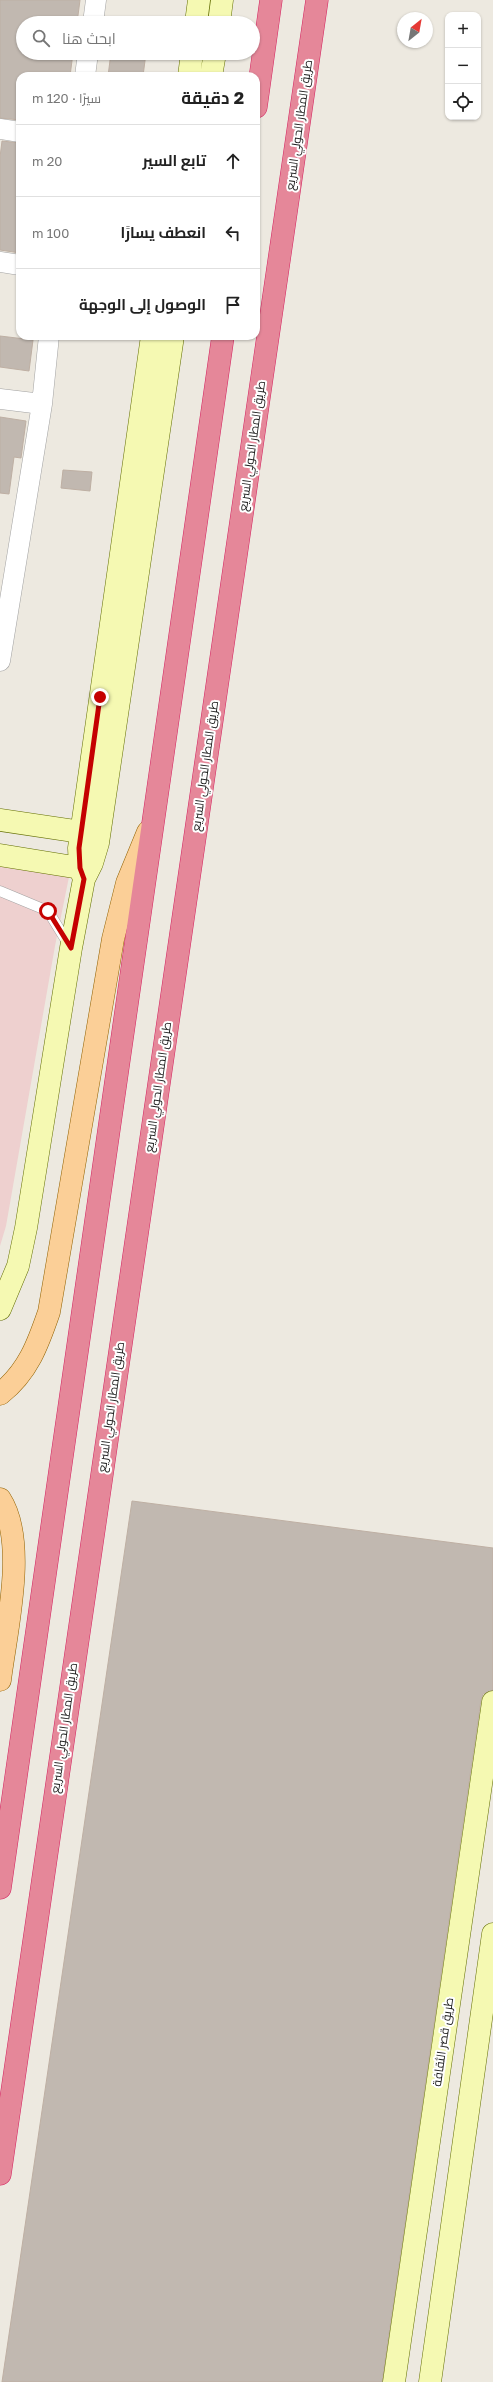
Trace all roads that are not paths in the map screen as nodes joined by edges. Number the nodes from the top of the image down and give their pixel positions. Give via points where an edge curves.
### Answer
1 (96, 0) edge
2 (199, 0) edge
3 (222, 0) edge
4 (271, 0) edge
5 (317, 0) edge
6 (94, 16) edge
7 (197, 16) edge
8 (220, 16) edge
9 (87, 60) edge
10 (191, 60) edge
11 (214, 60) edge
12 (86, 72) edge
13 (190, 72) edge
14 (212, 72) edge
15 (260, 78) edge
16 (0, 129) edge
17 (16, 131) edge
18 (0, 262) edge
19 (16, 264) edge
20 (49, 340) edge
21 (151, 340) edge
22 (172, 340) edge
23 (222, 340) edge
24 (0, 399) edge
25 (42, 404) junction
26 (0, 661) edge
27 (154, 817) junction
28 (0, 820) edge
29 (81, 832) junction
30 (0, 855) edge
31 (82, 873) junction
32 (0, 891) edge
33 (71, 948) junction
34 (0, 1310) edge
35 (0, 1394) edge
36 (0, 1499) edge
37 (0, 1680) edge
38 (493, 1702) edge
39 (0, 1888) edge
40 (493, 1934) edge
41 (0, 2174) edge
42 (408, 2285) junction
43 (444, 2286) junction
44 (395, 2373) edge
45 (431, 2375) edge

1 - 6 street
2 - 7 street
3 - 8 street
4 - 15 highway
5 - 41 highway, طريق المطار الحولي السريع
9 - 12 street
10 - 13 street
11 - 14 street
16 - 17 street
18 - 19 street
20 - 25 street
21 - 29 street
22 - 31 street via 98,843 89,872
23 - 27 highway
24 - 25 street
25 - 26 street
27 - 35 main road via 127,883 113,939 49,1312 36,1350 15,1382
27 - 39 highway
28 - 29 street
29 - 31 street via 79,848
30 - 31 street
31 - 33 street
32 - 33 lane via 48,911
33 - 34 street via 26,1228 18,1266
36 - 37 main road via 11,1526 15,1562
38 - 42 street, طريق قصر الثقافة
40 - 43 street
42 - 43 street via 415,2294 425,2298 436,2295
42 - 44 street, طريق قصر الثقافة
43 - 45 street
44 - 45 street via 407,2357 419,2357 429,2364

